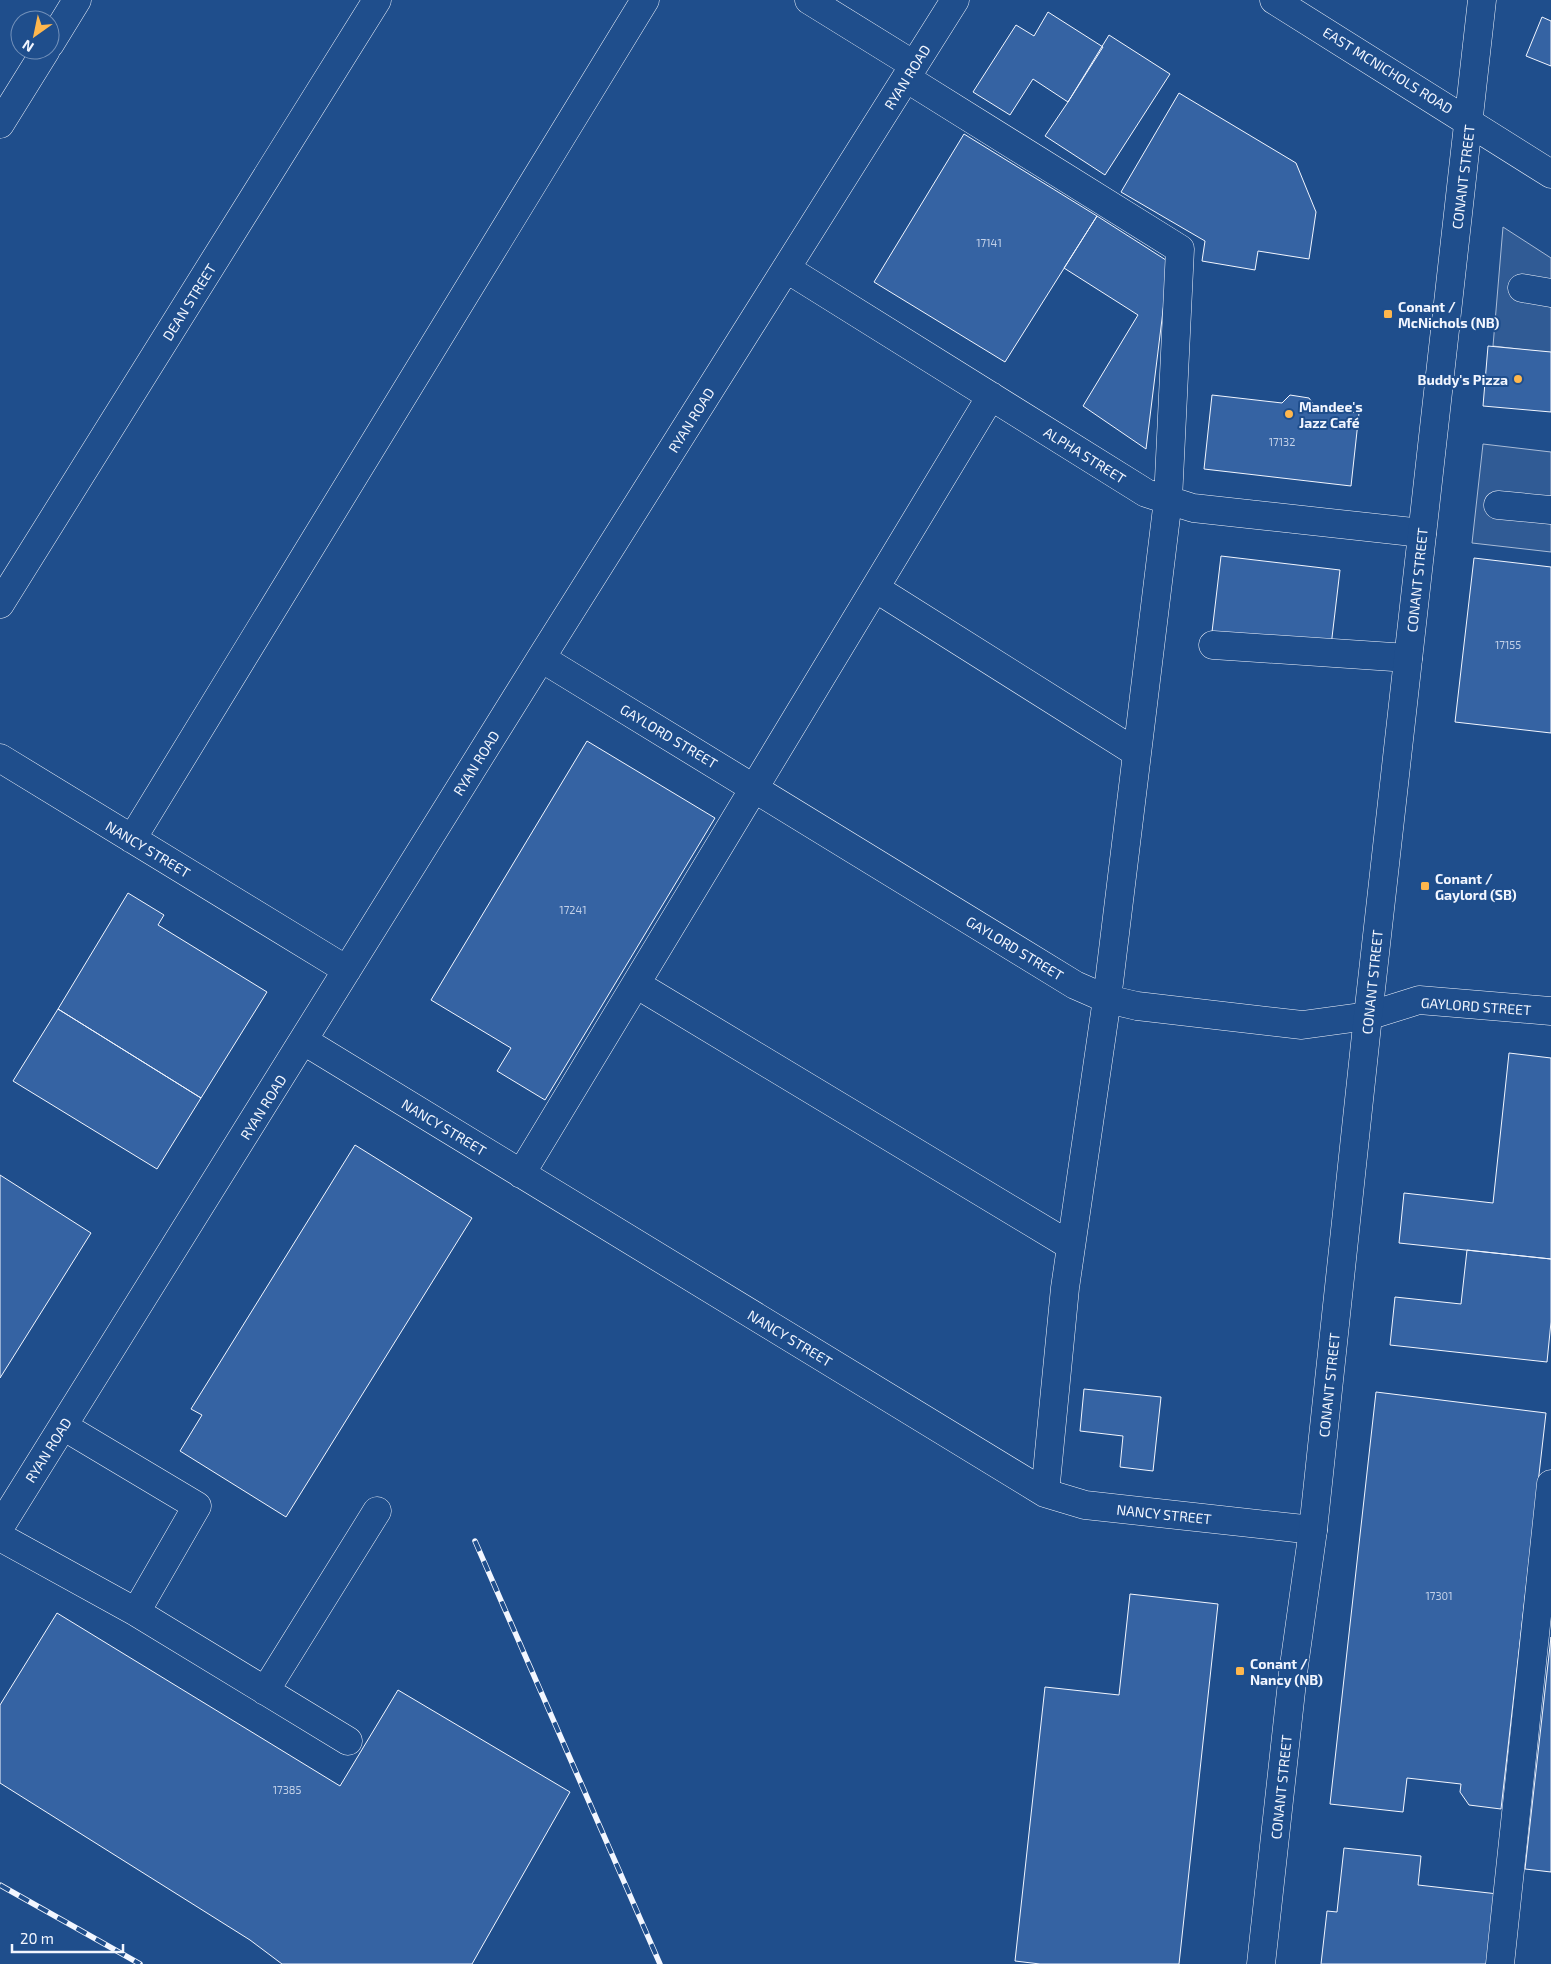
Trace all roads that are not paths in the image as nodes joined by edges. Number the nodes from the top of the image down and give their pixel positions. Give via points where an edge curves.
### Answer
1 (77, 0) edge
2 (378, 0) edge
3 (645, 0) edge
4 (809, 0) edge
5 (955, 0) edge
6 (1274, 0) edge
7 (1482, 0) edge
8 (60, 28) edge
9 (40, 60) edge
10 (910, 72) junction
11 (1469, 121) junction
12 (0, 124) edge
13 (1551, 174) edge
14 (787, 269) junction
15 (1522, 288) dead end
16 (1551, 293) edge
17 (991, 396) junction
18 (1168, 500) junction
19 (1498, 505) dead end
20 (1551, 510) edge
21 (1422, 533) junction
22 (875, 588) junction
23 (0, 604) edge
24 (1213, 645) dead end
25 (541, 658) junction
26 (1408, 658) junction
27 (1137, 753) junction
28 (0, 758) edge
29 (755, 788) junction
30 (132, 839) junction
31 (348, 970) junction
32 (636, 984) junction
33 (1107, 999) junction
34 (1551, 1011) edge
35 (1368, 1016) junction
36 (304, 1041) junction
37 (521, 1174) junction
38 (1071, 1246) junction
39 (63, 1426) junction
40 (1551, 1484) edge
41 (1049, 1495) junction
42 (377, 1511) dead end
43 (0, 1527) edge
44 (1313, 1530) junction
45 (0, 1537) edge
46 (136, 1612) junction
47 (265, 1691) junction
48 (348, 1741) dead end
49 (1262, 1964) edge
50 (1500, 1964) edge

1 - 8 street
2 - 23 street, DEAN STREET
3 - 30 street
4 - 10 street
5 - 10 street, RYAN ROAD
6 - 11 street, EAST MCNICHOLS ROAD
7 - 11 street, CONANT STREET
9 - 12 street
10 - 14 street, RYAN ROAD
10 - 18 street via 1180,249
11 - 13 street, EAST MCNICHOLS ROAD
11 - 21 street, CONANT STREET
14 - 17 street, ALPHA STREET
14 - 25 street, RYAN ROAD
15 - 16 street
17 - 18 street, ALPHA STREET via 1146,493
17 - 22 street
18 - 21 street, ALPHA STREET via 1193,508
18 - 27 street
19 - 20 street
21 - 26 street, CONANT STREET
22 - 27 street
22 - 29 street
24 - 26 street
25 - 29 street, GAYLORD STREET
25 - 31 street, RYAN ROAD
26 - 35 street, CONANT STREET
27 - 33 street
28 - 30 street, NANCY STREET
29 - 32 street
29 - 33 street, GAYLORD STREET via 1075,985
30 - 31 street, NANCY STREET
31 - 36 street, RYAN ROAD
32 - 37 street
32 - 38 street
33 - 35 street, GAYLORD STREET via 1137,1006 1302,1025
33 - 38 street
34 - 35 street, GAYLORD STREET via 1419,1000
35 - 44 street, CONANT STREET
36 - 37 street, NANCY STREET
36 - 39 street, RYAN ROAD
37 - 41 street, NANCY STREET
38 - 41 street
39 - 43 street, RYAN ROAD
39 - 46 street via 197,1506
40 - 50 street
41 - 44 street, NANCY STREET via 1085,1505
42 - 47 street
44 - 49 street, CONANT STREET via 1293,1673
45 - 46 street
46 - 47 street
47 - 48 street

